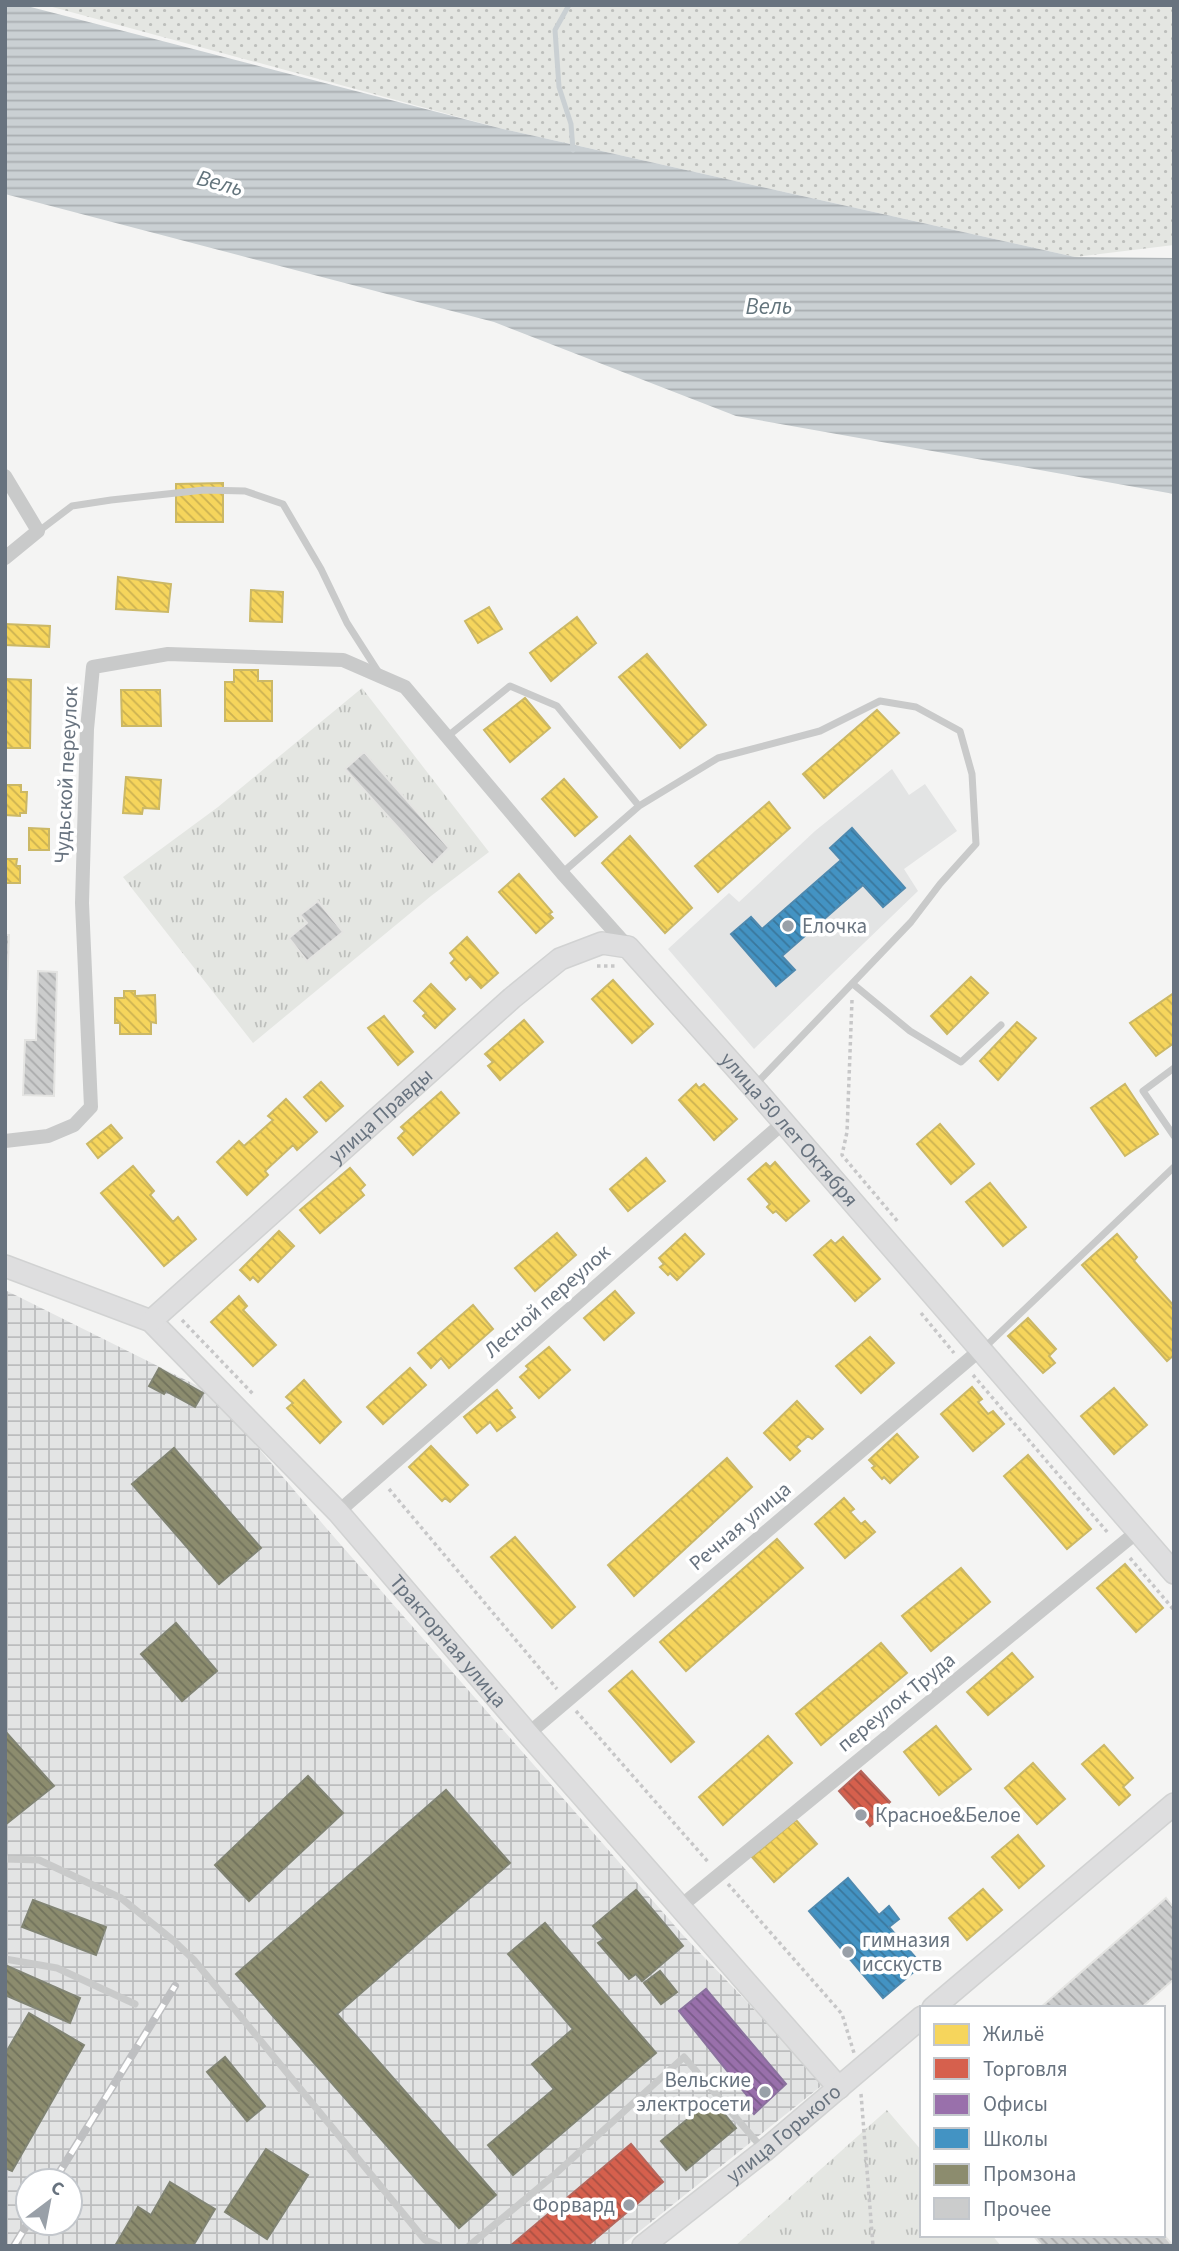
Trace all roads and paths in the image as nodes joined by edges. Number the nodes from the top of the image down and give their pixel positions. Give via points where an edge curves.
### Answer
1 (5, 476) edge
2 (38, 531) junction
3 (5, 558) edge
4 (379, 674) junction
5 (405, 687) joint
6 (448, 736) junction
7 (639, 806) junction
8 (562, 873) junction
9 (628, 947) junction
10 (853, 984) junction
11 (1001, 1025) dead end
12 (1174, 1068) edge
13 (753, 1087) junction
14 (783, 1123) junction
15 (1174, 1136) edge
16 (5, 1141) edge
17 (1174, 1167) edge
18 (902, 1226) dead end
19 (5, 1266) edge
20 (151, 1321) junction
21 (980, 1350) junction
22 (378, 1476) junction
23 (338, 1512) junction
24 (1138, 1531) junction
25 (1174, 1573) edge
26 (567, 1700) junction
27 (528, 1734) junction
28 (1174, 1804) edge
29 (5, 1859) edge
30 (720, 1874) junction
31 (681, 1906) junction
32 (5, 1959) edge
33 (135, 2004) dead end
34 (935, 2006) edge
35 (920, 2019) edge
36 (859, 2071) junction
37 (839, 2088) junction
38 (764, 2151) junction
39 (439, 2246) edge
40 (469, 2246) edge
41 (643, 2246) edge
42 (873, 2246) edge

1 - 2 street
2 - 3 street
2 - 4 lane via 72,506 111,500 204,490 244,491 283,504
4 - 5 street, Чудьской переулок
4 - 16 street, Чудьской переулок via 343,660 168,654 93,667 82,903 91,1107 74,1125 48,1136
5 - 6 street, улица 50 лет Октября
6 - 7 lane via 509,686 557,706
6 - 8 street, улица 50 лет Октября
7 - 8 lane
7 - 10 lane via 718,758 820,731 880,701 916,707 960,731 972,774 976,844
8 - 9 street, улица 50 лет Октября
9 - 13 street, улица 50 лет Октября
9 - 20 street, улица Правды via 602,943 561,959
10 - 11 lane via 910,1031 961,1062
10 - 13 lane
10 - 18 path via 847,1132 842,1155
12 - 15 lane via 1143,1091
13 - 14 street, улица 50 лет Октября
14 - 21 street, улица 50 лет Октября
14 - 22 street, Лесной переулок
17 - 21 lane
19 - 20 street, Тракторная улица
20 - 23 street, Тракторная улица
21 - 24 street, улица 50 лет Октября
21 - 26 street, Речная улица
22 - 23 street, Лесной переулок
22 - 26 path
23 - 27 street, Тракторная улица
24 - 25 street, улица 50 лет Октября
24 - 30 street, переулок Труда
26 - 27 street, Речная улица
26 - 30 path
27 - 31 street, Тракторная улица
28 - 34 street
29 - 39 lane via 39,1860 121,1898 174,1941 425,2240
30 - 31 street, переулок Труда
30 - 36 path via 842,2014
31 - 37 street, Тракторная улица
32 - 33 lane via 57,1968
35 - 36 street, улица Горького
36 - 37 street, улица Горького
36 - 42 path
37 - 38 street, улица Горького
38 - 40 lane via 684,2057
38 - 41 street, улица Горького

